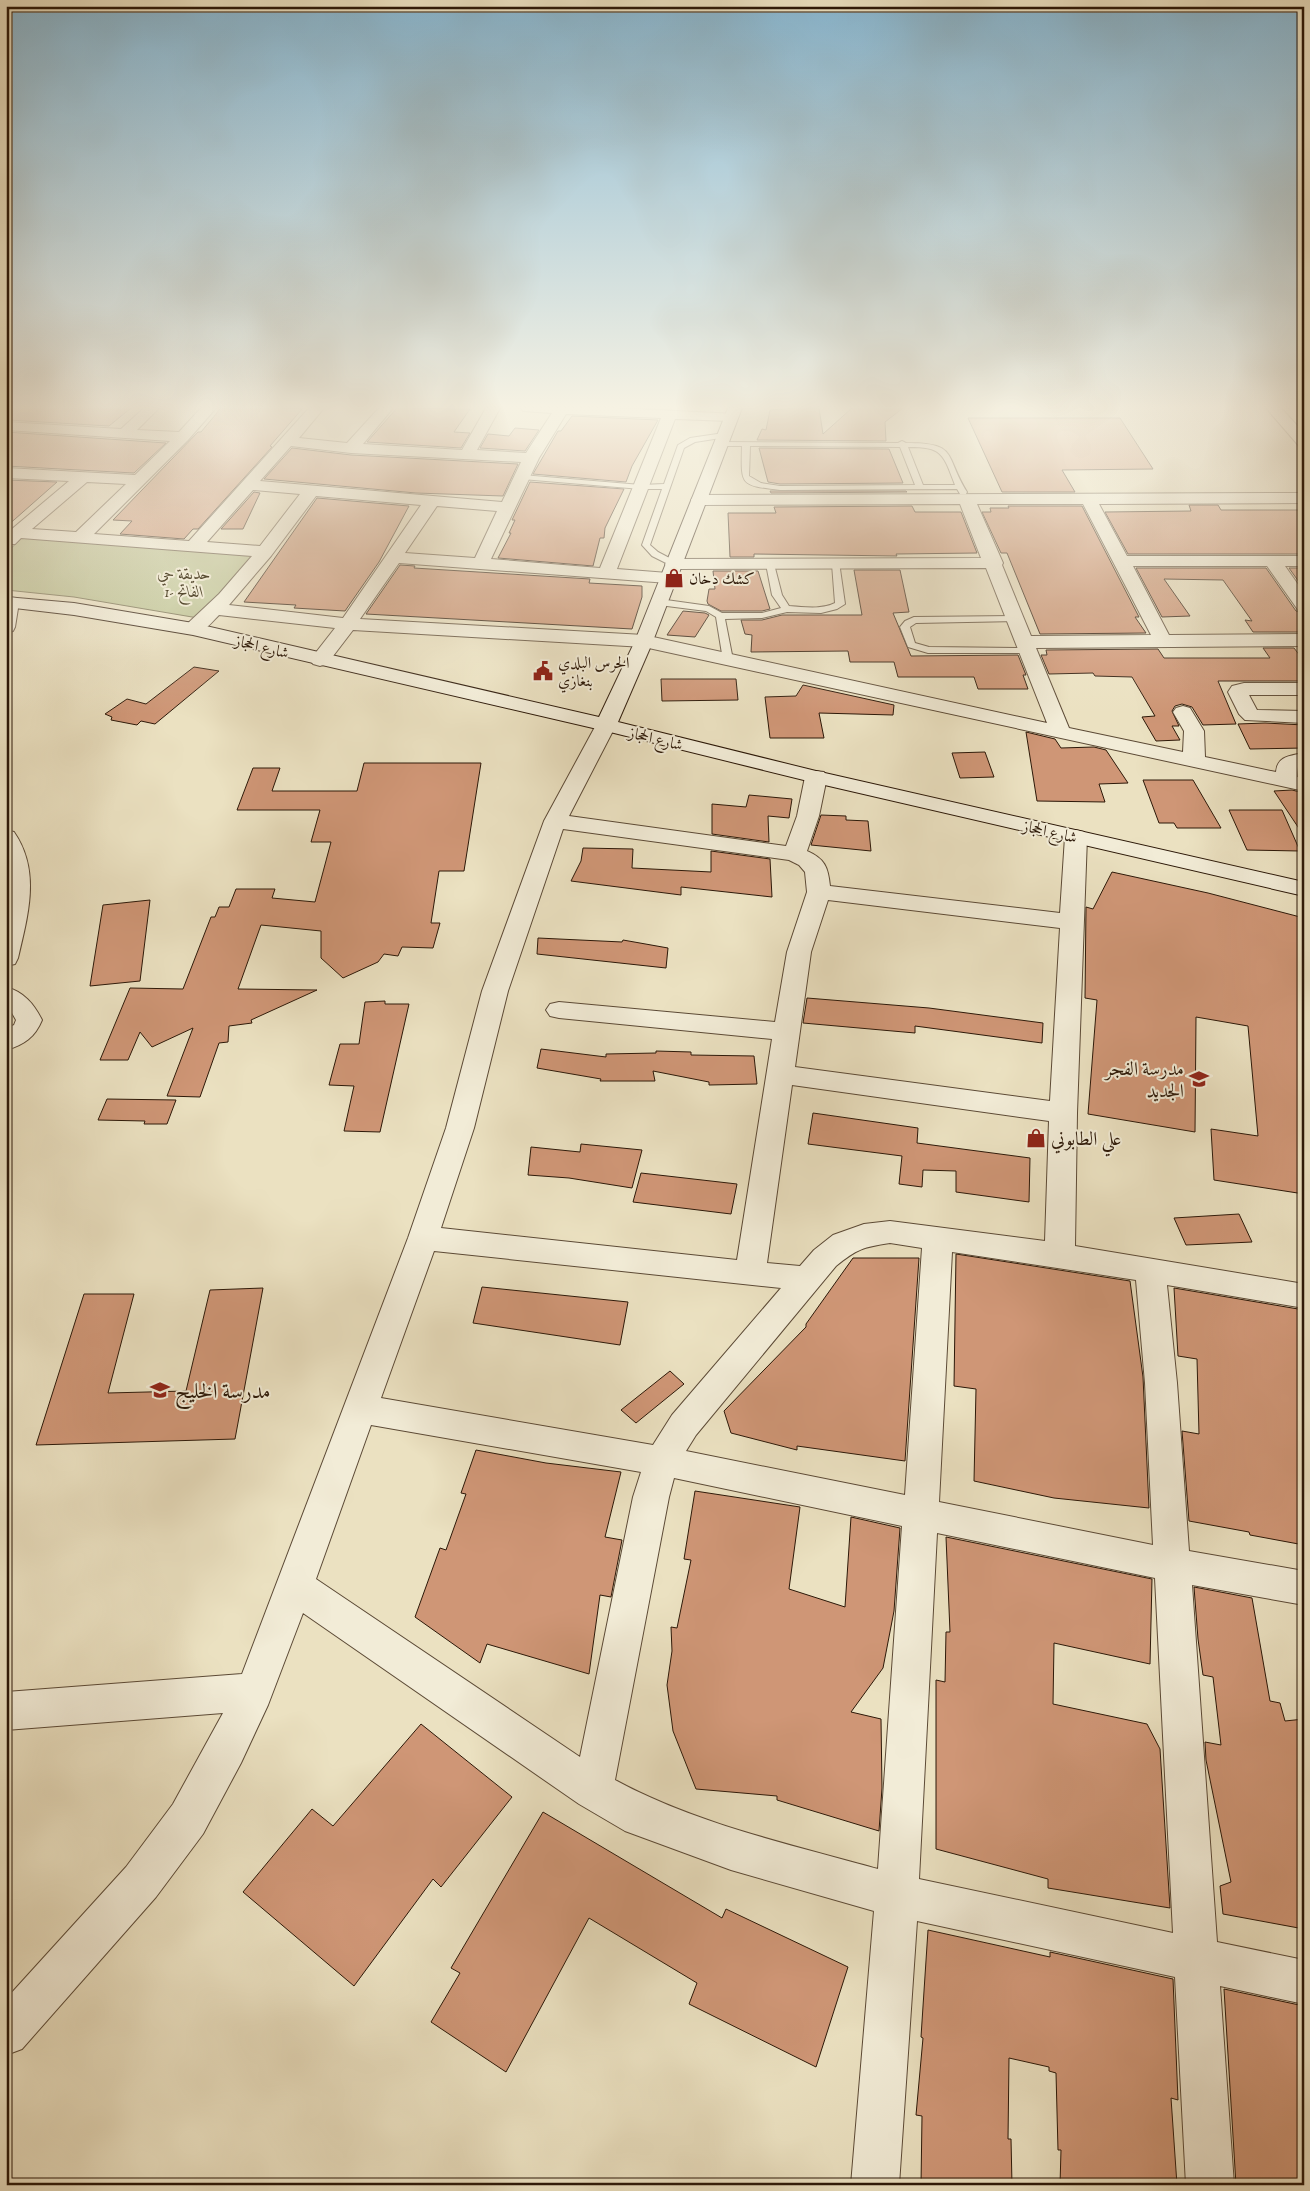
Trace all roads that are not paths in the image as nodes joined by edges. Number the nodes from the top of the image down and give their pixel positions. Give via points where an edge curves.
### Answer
1 (44, 510) edge
2 (108, 510) edge
3 (226, 510) edge
4 (296, 510) edge
5 (425, 510) edge
6 (506, 510) edge
7 (632, 510) edge
8 (658, 510) edge
9 (695, 510) edge
10 (971, 510) edge
11 (1094, 510) edge
12 (81, 537) junction
13 (12, 538) edge
14 (194, 546) junction
15 (265, 552) junction
16 (392, 557) junction
17 (1121, 561) junction
18 (1272, 561) junction
19 (1304, 561) edge
20 (994, 563) junction
21 (481, 564) junction
22 (770, 564) junction
23 (836, 564) junction
24 (671, 571) junction
25 (607, 574) junction
26 (8, 602) edge
27 (659, 602) junction
28 (1304, 606) edge
29 (217, 609) junction
30 (786, 610) junction
31 (720, 616) junction
32 (1016, 618) junction
33 (349, 624) junction
34 (6, 627) edge
35 (193, 629) junction
36 (1304, 640) edge
37 (1163, 641) junction
38 (644, 642) junction
39 (1026, 646) junction
40 (320, 660) junction
41 (728, 660) junction
42 (1304, 689) edge
43 (1183, 712) dead end
44 (1304, 717) edge
45 (606, 726) junction
46 (1061, 734) junction
47 (1304, 759) edge
48 (1194, 762) junction
49 (816, 777) junction
50 (1295, 783) edge
51 (555, 821) junction
52 (6, 837) edge
53 (1076, 837) junction
54 (794, 854) junction
55 (12, 863) edge
56 (1304, 889) edge
57 (819, 892) junction
58 (1070, 922) junction
59 (6, 958) edge
60 (6, 995) edge
61 (559, 1010) dead end
62 (786, 1032) junction
63 (6, 1041) edge
64 (780, 1074) junction
65 (1062, 1112) junction
66 (423, 1238) junction
67 (938, 1238) junction
68 (1060, 1255) junction
69 (1150, 1269) junction
70 (750, 1273) junction
71 (806, 1279) junction
72 (1304, 1296) edge
73 (361, 1409) junction
74 (662, 1461) junction
75 (923, 1515) junction
76 (1172, 1565) junction
77 (295, 1586) junction
78 (1304, 1588) edge
79 (254, 1692) junction
80 (6, 1711) edge
81 (593, 1790) junction
82 (898, 1896) junction
83 (1198, 1958) junction
84 (1304, 1982) edge
85 (6, 2033) edge
86 (875, 2185) edge
87 (1210, 2185) edge

1 - 13 street
2 - 12 street
3 - 14 street
4 - 15 street
5 - 16 street
6 - 21 street
7 - 25 street
8 - 24 lane via 646,545
9 - 24 street
10 - 20 street
11 - 17 street
12 - 13 street
12 - 14 street
14 - 15 street
15 - 29 street
16 - 21 street
16 - 33 street
17 - 18 street
17 - 37 street
18 - 19 street
18 - 28 street
20 - 23 street
20 - 32 street
21 - 25 street
22 - 23 street
22 - 24 street
22 - 30 lane via 777,595
23 - 30 lane via 840,604 826,609
24 - 25 street
24 - 27 street
26 - 34 street
26 - 35 street, شارع الحجاز via 74,609
27 - 31 lane via 709,609
27 - 38 street
29 - 33 street
29 - 35 street
30 - 31 lane via 763,615
31 - 41 lane
32 - 39 street
32 - 39 lane via 914,620 905,627 911,645 922,649
33 - 38 street
33 - 40 street
35 - 40 street, شارع الحجاز
36 - 37 street
37 - 39 street
38 - 41 street
38 - 45 street
39 - 46 street
40 - 45 street, شارع الحجاز
41 - 46 street
42 - 44 street via 1244,689 1238,692 1252,716
43 - 48 street via 1194,731
45 - 49 street, شارع الحجاز
45 - 51 street
46 - 48 street
47 - 50 street via 1287,765
48 - 50 street
49 - 53 street, شارع الحجاز
49 - 54 street via 808,816
51 - 54 street
51 - 66 street via 495,991 460,1128
52 - 55 street
53 - 56 street, شارع الحجاز
53 - 58 street
54 - 57 street via 808,860 817,870
55 - 59 street via 19,881 16,915
57 - 58 street
57 - 62 street via 800,952
58 - 65 street
60 - 63 street via 23,1008 30,1020 25,1030
61 - 62 street
62 - 64 street
64 - 65 street
64 - 70 street
65 - 68 street
66 - 70 street
66 - 73 street
67 - 68 street
67 - 71 street via 890,1232 864,1235 844,1243
67 - 75 street
68 - 69 street
69 - 72 street
69 - 76 street via 1161,1383
70 - 71 street
71 - 74 street via 684,1425
73 - 74 street
73 - 77 street
74 - 75 street
74 - 81 street via 651,1497
75 - 76 street
75 - 82 street
76 - 78 street
76 - 83 street
77 - 79 street
77 - 81 street
79 - 80 street
79 - 85 street via 188,1819 141,1882
81 - 82 street via 640,1816 731,1849
82 - 83 street
82 - 86 street
83 - 84 street
83 - 87 street

